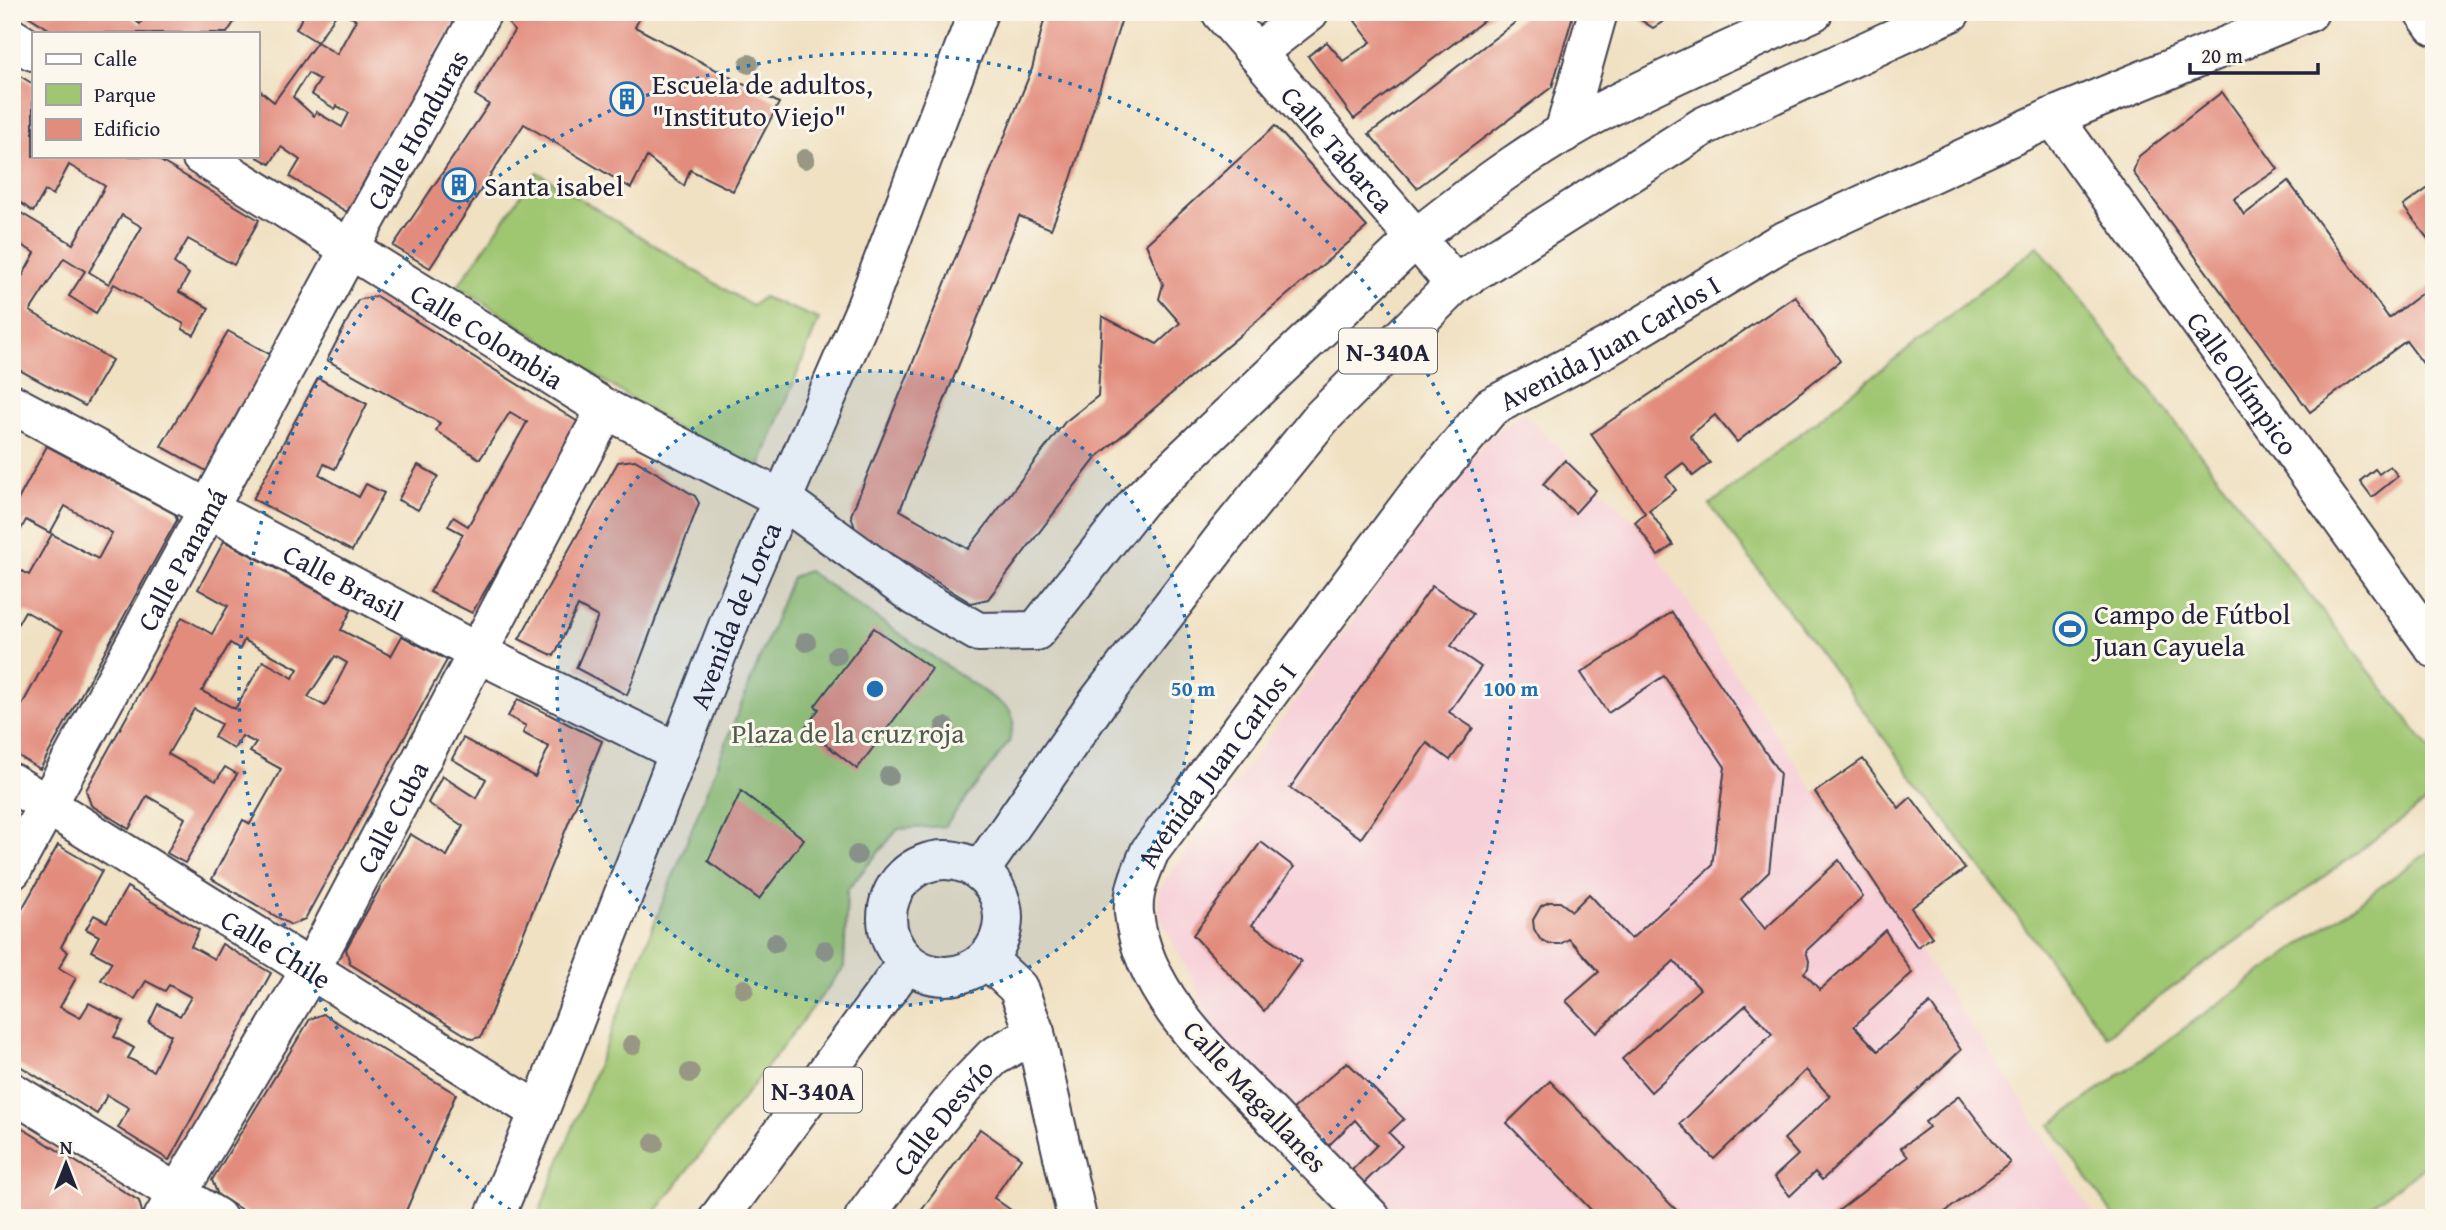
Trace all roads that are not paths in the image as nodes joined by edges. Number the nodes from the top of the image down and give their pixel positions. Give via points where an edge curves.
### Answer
1 (482, 12) edge
2 (978, 12) edge
3 (1221, 12) edge
4 (1309, 12) edge
5 (1598, 12) edge
6 (1813, 12) edge
7 (1951, 12) edge
8 (2309, 12) edge
9 (2424, 12) edge
10 (2434, 26) edge
11 (12, 38) edge
12 (32, 50) edge
13 (1256, 53) junction
14 (2053, 117) junction
15 (1564, 133) junction
16 (204, 158) edge
17 (1415, 239) junction
18 (350, 248) junction
19 (1455, 284) junction
20 (12, 404) edge
21 (606, 409) junction
22 (783, 500) junction
23 (209, 510) junction
24 (2434, 648) edge
25 (476, 652) junction
26 (678, 752) junction
27 (12, 783) edge
28 (46, 805) junction
29 (12, 870) edge
30 (980, 871) junction
31 (987, 959) junction
32 (907, 963) junction
33 (311, 969) junction
34 (1171, 1004) joint
35 (1035, 1033) junction
36 (12, 1092) edge
37 (539, 1112) junction
38 (1061, 1146) junction
39 (170, 1206) edge
40 (216, 1218) edge
41 (494, 1218) edge
42 (719, 1218) edge
43 (864, 1218) edge
44 (1051, 1218) edge
45 (1077, 1218) edge
46 (1371, 1218) edge

1 - 18 street, Calle Honduras
2 - 22 street, Avenida de Lorca via 865,309
3 - 13 street, Calle Tabarca
4 - 13 street
5 - 15 street
6 - 15 street via 1618,102
7 - 19 street, N-340A via 1704,126
8 - 14 street, Avenida Juan Carlos I
9 - 10 street
11 - 12 street
13 - 17 street, Calle Tabarca
14 - 24 street, Calle Olímpico
14 - 34 street, Avenida Juan Carlos I via 1780,243 1607,346 1491,407 1415,498 1150,851 1138,880 1134,911 1155,979
15 - 17 street
16 - 18 street, Calle Colombia
17 - 19 street, Calle Tabarca
17 - 22 street via 1140,500 1036,631 978,632 915,596
18 - 21 street, Calle Colombia
18 - 23 street, Calle Panamá
19 - 30 street, N-340A via 1321,418 1226,535 1097,703
20 - 23 street, Calle Brasil
21 - 22 street, Calle Colombia
21 - 25 street, Calle Cuba
22 - 26 street, Avenida de Lorca
23 - 25 street, Calle Brasil
23 - 28 street, Calle Panamá
25 - 26 street, Calle Brasil
25 - 33 street, Calle Cuba
26 - 37 street, Avenida de Lorca
27 - 28 street, Calle Chile
28 - 29 street, Calle Panamá
28 - 33 street, Calle Chile
30 - 31 street via 1002,904 1004,924
30 - 32 street via 942,860 923,864 899,882 887,909 887,929
31 - 32 street via 973,970 939,977
31 - 35 street via 1018,988
32 - 42 street, N-340A
33 - 37 street, Calle Chile
33 - 39 street, Calle Cuba
34 - 46 street, Calle Magallanes via 1208,1050
35 - 38 street
35 - 43 street, Calle Desvío via 993,1057 964,1087
36 - 39 street
37 - 41 street, Avenida de Lorca
38 - 44 street
38 - 45 street
39 - 40 street

